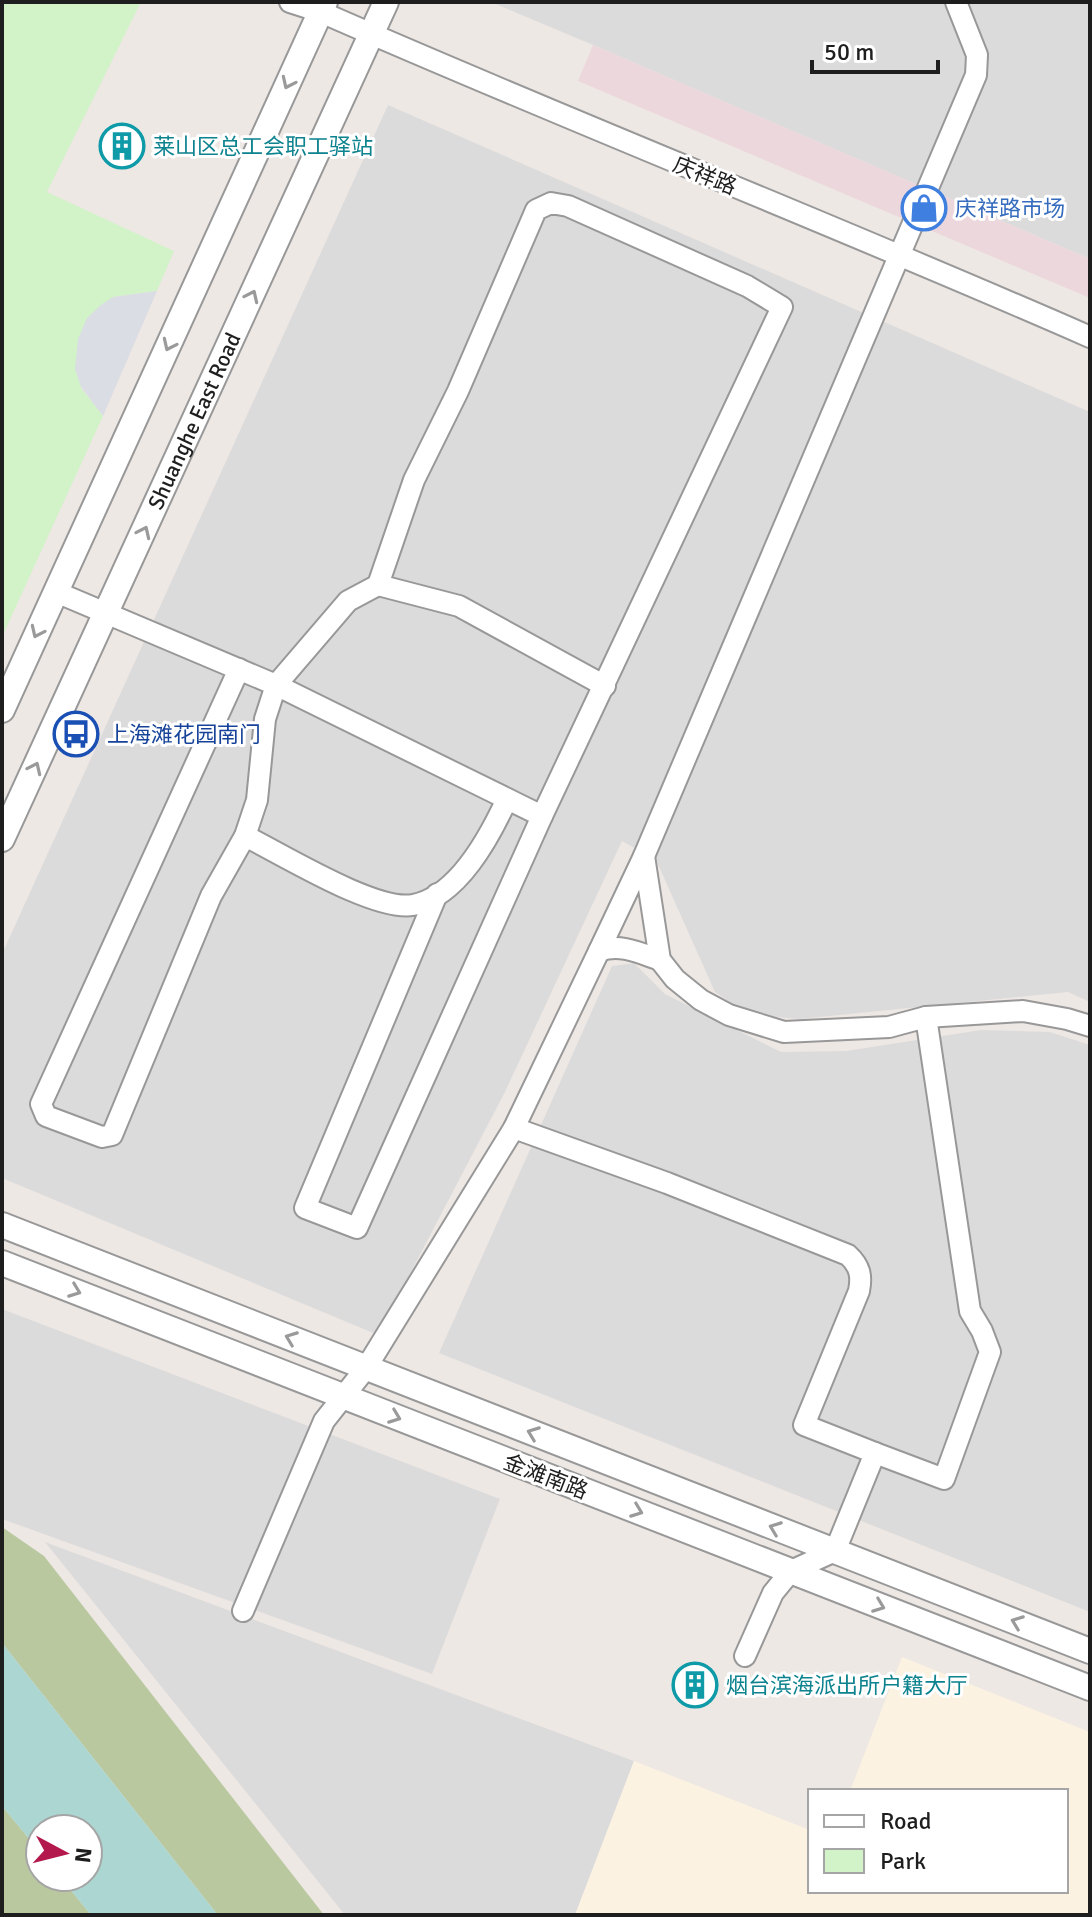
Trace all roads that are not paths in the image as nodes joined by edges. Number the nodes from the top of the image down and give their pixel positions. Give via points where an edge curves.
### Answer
1 (290, 2) edge
2 (386, 2) edge
3 (956, 2) edge
4 (319, 5) edge
5 (371, 34) junction
6 (899, 254) junction
7 (1090, 337) edge
8 (378, 585) junction
9 (56, 592) junction
10 (107, 612) junction
11 (239, 669) junction
12 (276, 685) junction
13 (605, 686) junction
14 (2, 710) edge
15 (507, 799) junction
16 (542, 816) junction
17 (245, 836) junction
18 (2, 839) edge
19 (644, 856) junction
20 (437, 894) junction
21 (599, 951) junction
22 (660, 960) junction
23 (926, 1017) junction
24 (1090, 1026) edge
25 (514, 1128) junction
26 (2, 1225) edge
27 (2, 1263) edge
28 (366, 1368) junction
29 (345, 1397) junction
30 (875, 1453) junction
31 (835, 1551) junction
32 (791, 1571) junction
33 (243, 1611) dead end
34 (1090, 1651) edge
35 (745, 1656) dead end
36 (1090, 1688) edge

1 - 4 street, 庆祥路
2 - 5 street, Shuanghe East Road
3 - 6 street via 977,55 976,75
4 - 5 street, 庆祥路
4 -> 9 street
5 - 6 street, 庆祥路
10 -> 5 street, Shuanghe East Road
6 - 7 street, 庆祥路
6 - 19 street
8 - 12 street via 348,601
8 - 13 street via 459,606
8 - 13 street via 414,480 536,210 551,203 568,206 614,225 782,307
9 - 10 street
9 -> 14 street
10 - 11 street
18 -> 10 street, Shuanghe East Road
11 - 12 street
11 - 17 street via 41,1104 46,1116 102,1137 112,1135 211,896
12 - 15 street
12 - 17 street via 265,719 257,800
13 - 16 street
15 - 16 street
15 - 20 street via 468,867
16 - 20 street via 357,1228 305,1208
17 - 20 street via 389,904 413,905
19 - 21 street
19 - 22 street
21 - 22 street via 630,949
21 - 25 street
22 - 23 street via 701,1000 784,1032 889,1027
23 - 24 street via 1023,1011
23 - 30 street via 970,1311 990,1352 944,1479
25 - 28 street
25 - 30 street via 667,1183 856,1262 859,1291 804,1425
28 -> 26 street, 金滩南路
27 -> 29 street, 金滩南路
28 - 29 street
31 -> 28 street, 金滩南路
29 -> 32 street, 金滩南路
29 - 33 street via 324,1421
30 - 31 street
31 - 32 street
34 -> 31 street, 金滩南路
32 - 35 street via 773,1593
32 -> 36 street, 金滩南路

